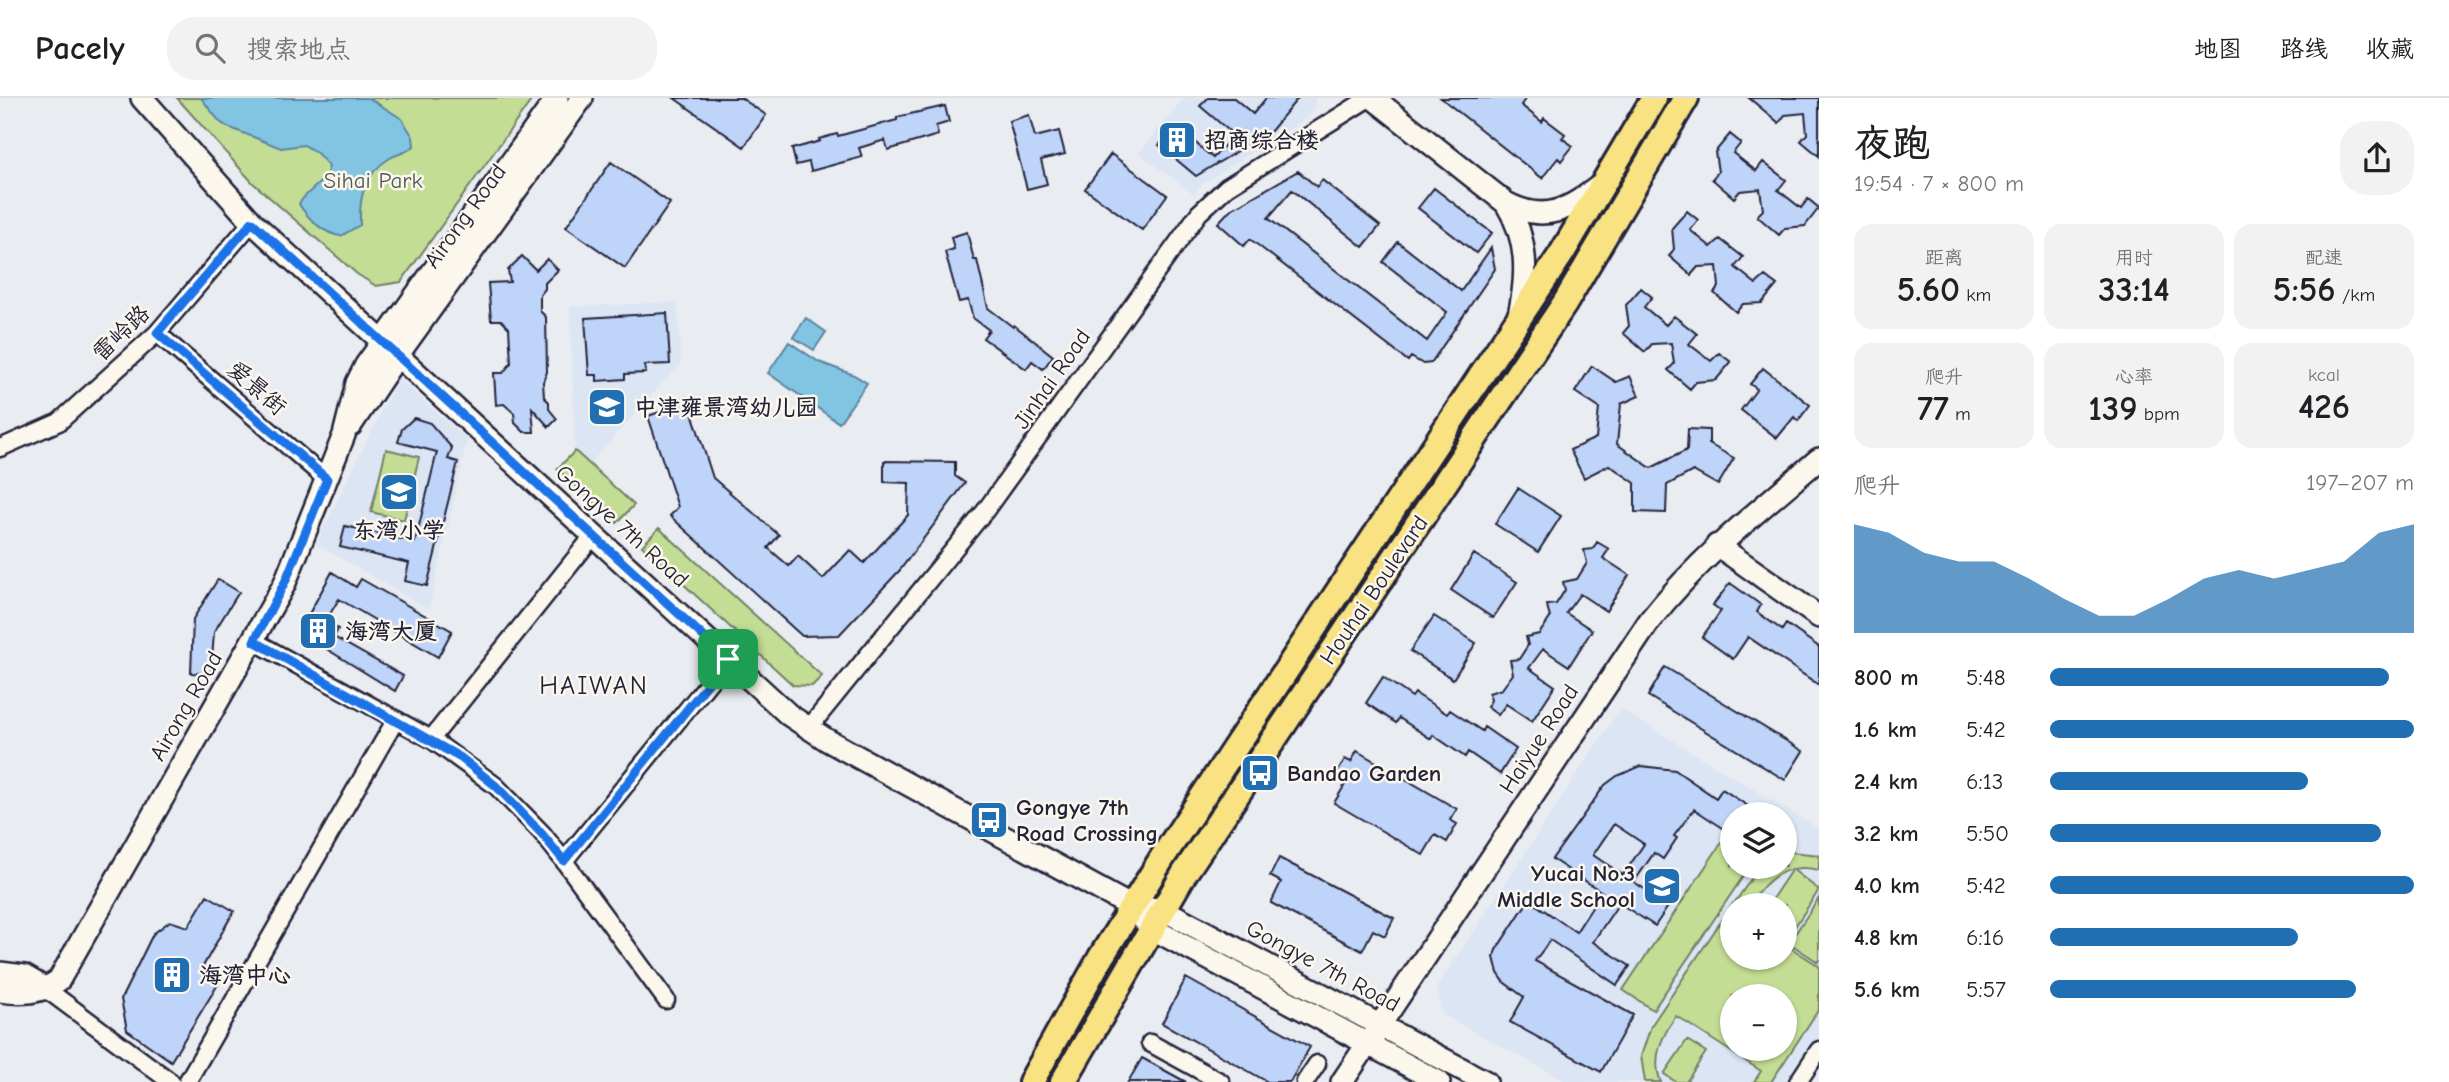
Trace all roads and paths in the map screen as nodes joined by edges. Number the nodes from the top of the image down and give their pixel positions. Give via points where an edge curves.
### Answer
1 (142, 98) edge
2 (557, 98) edge
3 (582, 98) edge
4 (1371, 98) edge
5 (1654, 98) edge
6 (1686, 98) edge
7 (1604, 183) junction
8 (1506, 202) junction
9 (252, 222) junction
10 (1518, 320) junction
11 (157, 333) junction
12 (380, 342) junction
13 (397, 356) junction
14 (344, 435) junction
15 (0, 448) edge
16 (1819, 459) edge
17 (327, 479) junction
18 (594, 535) junction
19 (1717, 545) junction
20 (1819, 617) edge
21 (254, 641) junction
22 (728, 659) junction
23 (395, 721) junction
24 (808, 729) junction
25 (431, 739) junction
26 (564, 861) junction
27 (1132, 907) junction
28 (1156, 919) junction
29 (0, 973) edge
30 (46, 989) junction
31 (0, 991) edge
32 (666, 1000) dead end
33 (1379, 1025) junction
34 (1150, 1043) dead end
35 (1367, 1044) junction
36 (1819, 1050) edge
37 (1317, 1064) dead end
38 (171, 1082) edge
39 (187, 1082) edge
40 (1031, 1082) edge
41 (1063, 1082) edge
42 (1221, 1082) edge
43 (1306, 1082) edge
44 (1342, 1082) edge
45 (1439, 1082) edge
46 (1486, 1082) edge
47 (1798, 1082) edge

1 - 9 street, Gongye 7th Road
2 - 12 street, Airong Road
3 - 13 street, Airong Road
4 - 8 street
4 - 24 street, Jinhai Road via 1227,187 1199,213 985,511
5 - 7 main road, Houhai Boulevard
6 - 28 main road, Houhai Boulevard via 1565,303
7 - 8 street via 1567,209 1525,211
7 - 10 main road, Houhai Boulevard
8 - 10 street via 1525,254
9 - 11 street, 雷岭路
9 - 12 street, Gongye 7th Road
10 - 27 main road, Houhai Boulevard
11 - 15 street, 雷岭路 via 58,422
11 - 17 street, 爱景街
12 - 13 street, Gongye 7th Road
12 - 14 street, Airong Road via 357,383
13 - 14 street, Airong Road
13 - 18 street, Gongye 7th Road
14 - 17 street, Airong Road
16 - 19 street, Haiyue Road
17 - 21 street, Airong Road via 286,580
18 - 22 street, Gongye 7th Road
18 - 25 street
19 - 20 street
19 - 33 street, Haiyue Road via 1637,639
21 - 23 street
21 - 30 street, Airong Road via 59,980
22 - 24 street, Gongye 7th Road
22 - 26 street
23 - 25 street
23 - 39 street
24 - 27 street, Gongye 7th Road
25 - 26 street via 496,786
26 - 32 street
27 - 28 street, Gongye 7th Road
27 - 40 main road, Houhai Boulevard
28 - 33 street, Gongye 7th Road
28 - 35 street, Gongye 7th Road
28 - 41 main road, Houhai Boulevard
29 - 30 street via 24,976
30 - 31 street via 21,994
30 - 38 street
33 - 35 street, Haiyue Road
33 - 46 street, Gongye 7th Road
34 - 42 street
35 - 44 street, Haiyue Road
35 - 45 street, Gongye 7th Road
36 - 47 street
37 - 43 street

